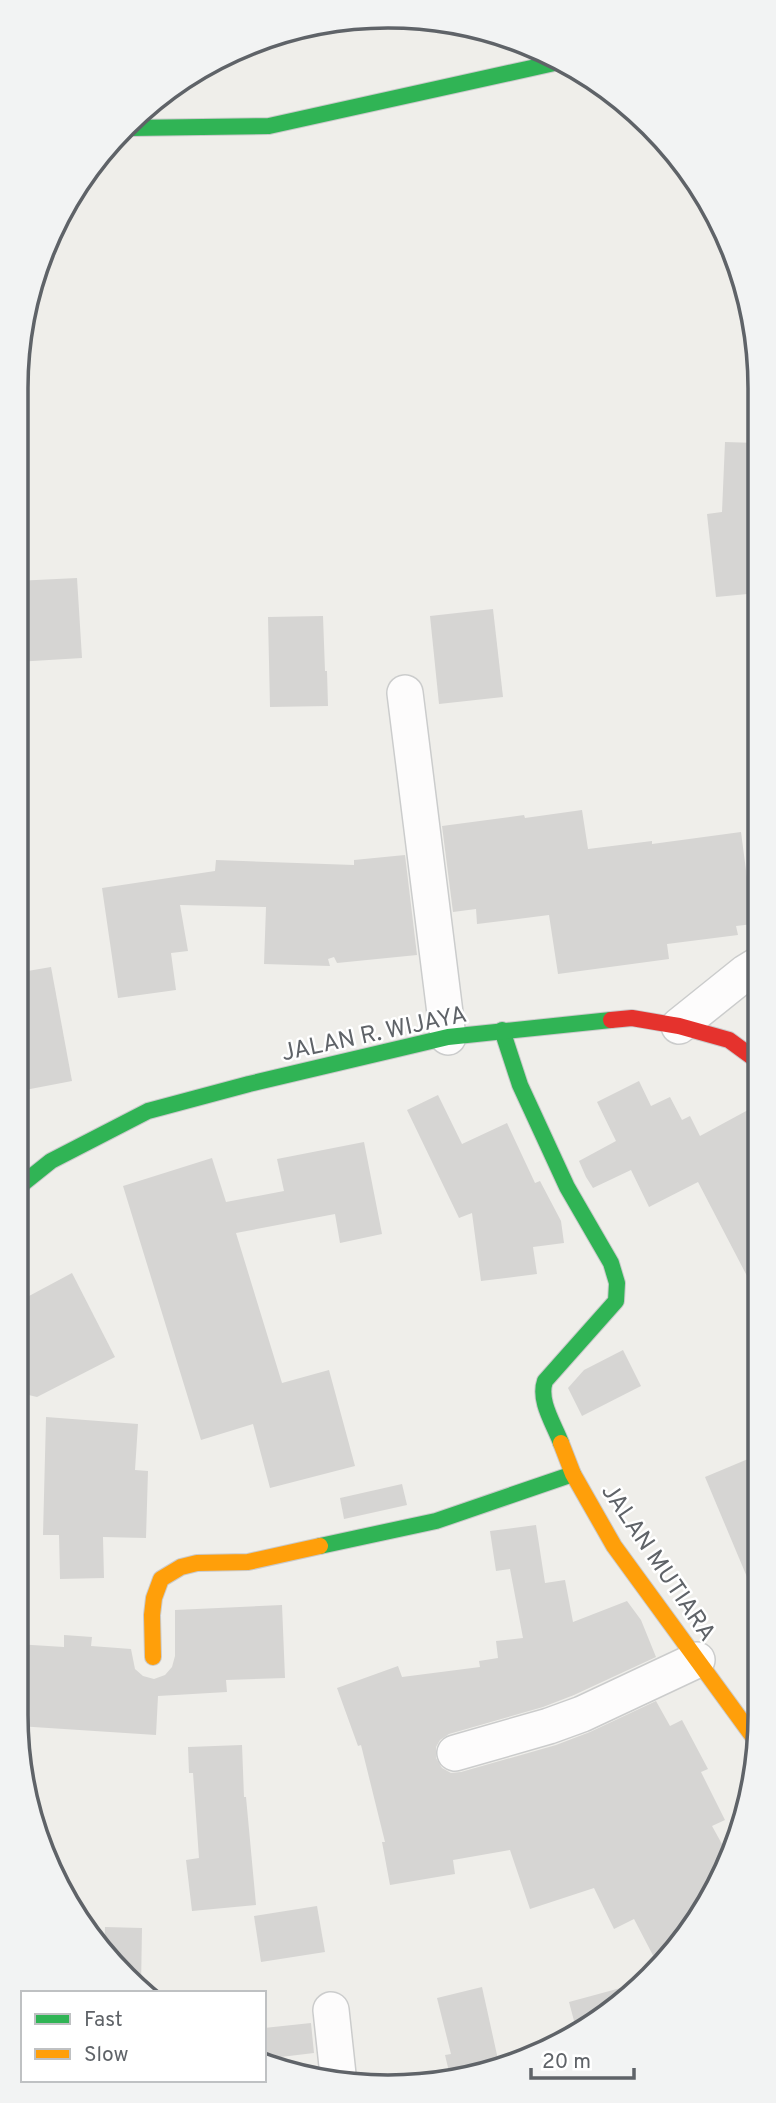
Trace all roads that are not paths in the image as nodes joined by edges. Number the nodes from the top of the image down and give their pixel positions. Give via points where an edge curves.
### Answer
1 (546, 65) edge
2 (139, 128) edge
3 (405, 693) dead end
4 (748, 971) edge
5 (679, 1026) junction
6 (502, 1030) junction
7 (448, 1037) junction
8 (748, 1054) edge
9 (28, 1179) edge
10 (573, 1474) junction
11 (153, 1657) dead end
12 (697, 1660) junction
13 (747, 1729) edge
14 (454, 1754) dead end
15 (331, 2010) dead end
16 (338, 2071) edge

1 - 2 street via 269,126
3 - 7 street
4 - 5 street
5 - 6 street, JALAN R. WIJAYA via 632,1018
5 - 8 street, JALAN R. WIJAYA via 729,1040
6 - 7 street, JALAN R. WIJAYA
6 - 10 street, JALAN MUTIARA via 520,1085 617,1283 616,1301 542,1390
7 - 9 street, JALAN R. WIJAYA via 148,1111 51,1161
10 - 11 street via 436,1521 248,1562 181,1567 160,1579 154,1598
10 - 12 street, JALAN MUTIARA via 614,1546
12 - 13 street, JALAN MUTIARA
12 - 14 street via 582,1714
15 - 16 street

